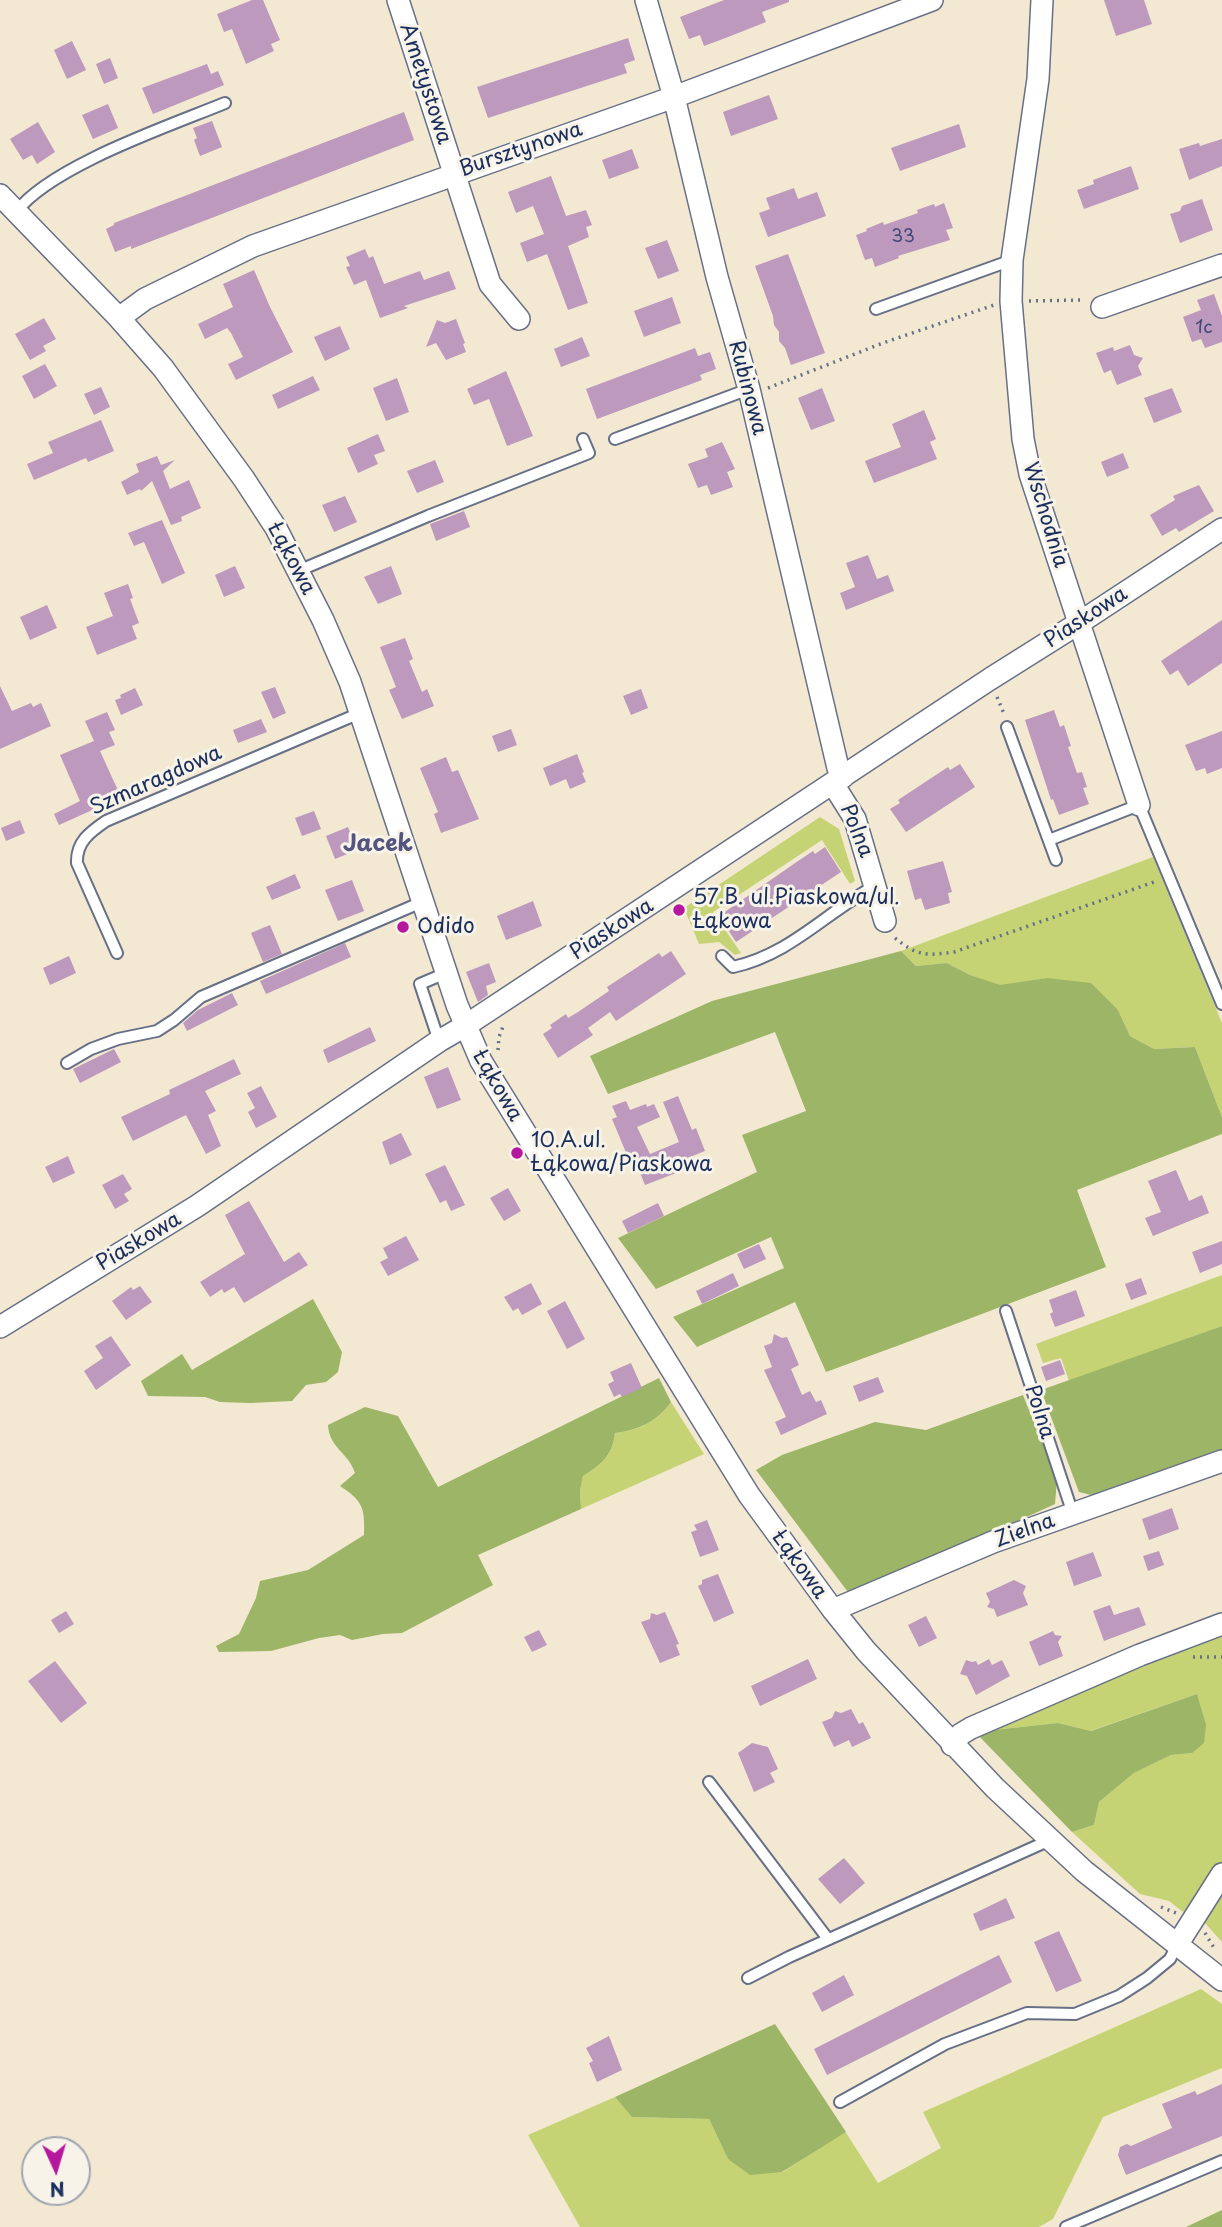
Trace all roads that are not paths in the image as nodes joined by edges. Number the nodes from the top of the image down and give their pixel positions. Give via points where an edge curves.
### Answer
1 (398, 0) edge
2 (646, 0) edge
3 (932, 0) edge
4 (1042, 0) edge
5 (674, 97) junction
6 (225, 103) dead end
7 (454, 173) junction
8 (0, 195) edge
9 (16, 212) junction
10 (1012, 260) junction
11 (1222, 265) edge
12 (1098, 304) road end
13 (876, 309) dead end
14 (120, 318) junction
15 (519, 319) dead end
16 (749, 389) junction
17 (583, 439) dead end
18 (615, 439) dead end
19 (1222, 529) edge
20 (298, 571) junction
21 (1080, 623) junction
22 (360, 713) junction
23 (1007, 727) road end
24 (838, 780) junction
25 (1139, 805) junction
26 (1049, 839) junction
27 (1056, 860) dead end
28 (875, 886) junction
29 (422, 902) junction
30 (885, 920) road end
31 (117, 953) dead end
32 (722, 956) dead end
33 (446, 974) junction
34 (1222, 1004) edge
35 (465, 1026) junction
36 (439, 1041) junction
37 (67, 1063) dead end
38 (1006, 1311) dead end
39 (0, 1327) edge
40 (1222, 1461) edge
41 (1073, 1514) junction
42 (833, 1610) junction
43 (1222, 1625) edge
44 (952, 1745) junction
45 (709, 1782) dead end
46 (1050, 1840) junction
47 (1222, 1874) edge
48 (828, 1939) junction
49 (1177, 1945) junction
50 (748, 1978) dead end
51 (1222, 1980) edge
52 (840, 2102) dead end
53 (1222, 2161) edge
54 (1066, 2227) edge

1 - 7 street, Ametystowa
2 - 5 street, Rubinowa
3 - 5 street, Bursztynowa
4 - 10 street, Wschodnia via 1038,79
5 - 7 street, Bursztynowa
5 - 16 street, Rubinowa
6 - 9 lane via 71,170 25,200
7 - 14 street, Bursztynowa via 253,246 145,299
7 - 15 street, Ametystowa via 490,284
8 - 9 street, Łąkowa
9 - 14 street, Łąkowa
10 - 13 lane
10 - 21 street, Wschodnia via 1011,301 1023,439 1030,474
11 - 12 street
14 - 20 street, Łąkowa via 244,479
16 - 18 lane
16 - 24 street, Rubinowa
17 - 20 lane via 589,453
19 - 21 street, Piaskowa
20 - 22 street, Łąkowa
21 - 24 street, Piaskowa via 993,687
21 - 25 street, Wschodnia
22 - 29 street, Łąkowa
22 - 31 lane, Szmaragdowa via 106,821 85,835 76,853 77,863
23 - 26 lane
24 - 28 street, Polna
24 - 35 street, Piaskowa
25 - 26 lane
25 - 34 lane, Wschodnia
26 - 27 lane
28 - 30 street, Polna
28 - 32 lane via 779,951 733,967
29 - 33 street, Łąkowa
29 - 37 lane via 201,997 157,1031 118,1039
33 - 35 street, Łąkowa
33 - 36 lane via 420,984
35 - 36 street, Piaskowa
35 - 42 street, Łąkowa via 495,1083 737,1477
36 - 39 street, Piaskowa via 197,1206
38 - 41 lane, Polna
40 - 41 street, Zielna
41 - 42 street, Zielna via 993,1542
42 - 44 street, Łąkowa
43 - 44 street via 971,1728
44 - 46 street, Łąkowa
45 - 48 lane
46 - 48 lane
46 - 49 street, Łąkowa
47 - 49 street
48 - 50 lane
49 - 51 street, Łąkowa
49 - 52 lane via 1170,1959 1119,1996 1075,2014 1027,2013 945,2044
53 - 54 lane

